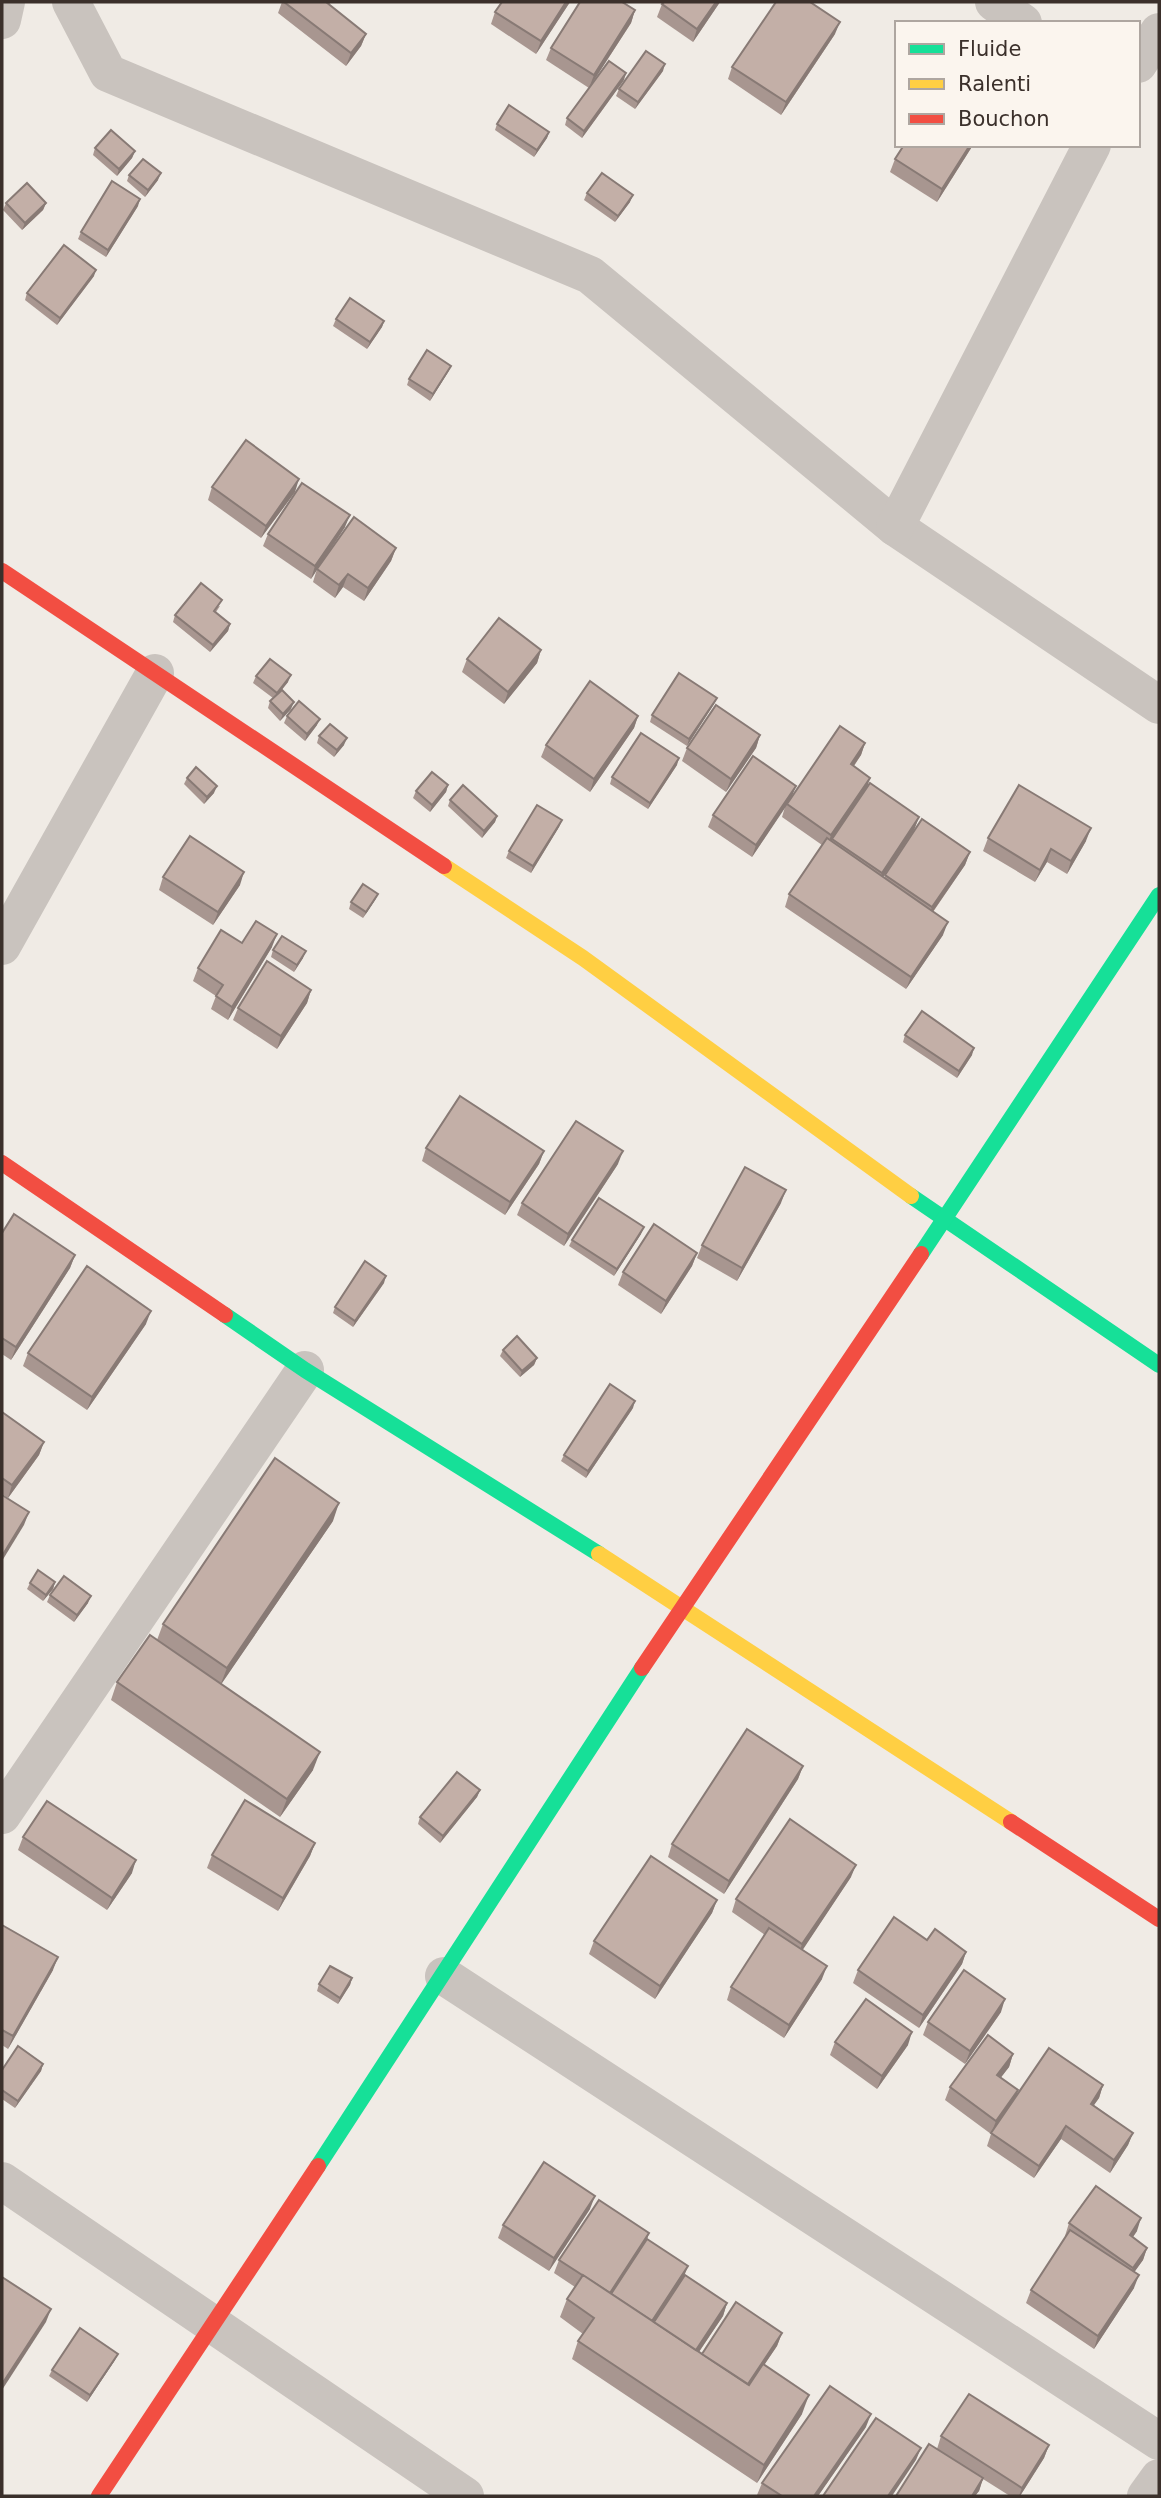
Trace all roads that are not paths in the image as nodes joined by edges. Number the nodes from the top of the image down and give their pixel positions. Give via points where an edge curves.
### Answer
1 (6, 2) edge
2 (71, 2) edge
3 (994, 2) edge
4 (2, 20) edge
5 (1020, 21) edge
6 (1159, 32) edge
7 (1140, 61) edge
8 (1091, 147) edge
9 (895, 527) junction
10 (2, 571) edge
11 (155, 673) junction
12 (1159, 705) edge
13 (1159, 895) edge
14 (2, 946) edge
15 (2, 1163) edge
16 (944, 1220) junction
17 (1159, 1364) edge
18 (305, 1370) junction
19 (682, 1606) junction
20 (2, 1815) edge
21 (1159, 1919) edge
22 (444, 1976) junction
23 (2, 2181) edge
24 (212, 2325) junction
25 (1159, 2441) edge
26 (1159, 2478) edge
27 (99, 2496) edge
28 (465, 2496) edge
29 (1146, 2496) edge

1 - 4 street
2 - 9 street via 108,73 590,275
3 - 5 street
6 - 7 street
8 - 9 street
9 - 12 street
10 - 11 street
11 - 14 street
11 - 16 street via 583,958
13 - 16 street
15 - 18 street
16 - 17 street
16 - 19 street
18 - 19 street
18 - 20 street
19 - 21 street
19 - 22 street
22 - 24 street
22 - 25 street
23 - 24 street
24 - 27 street
24 - 28 street
26 - 29 street

